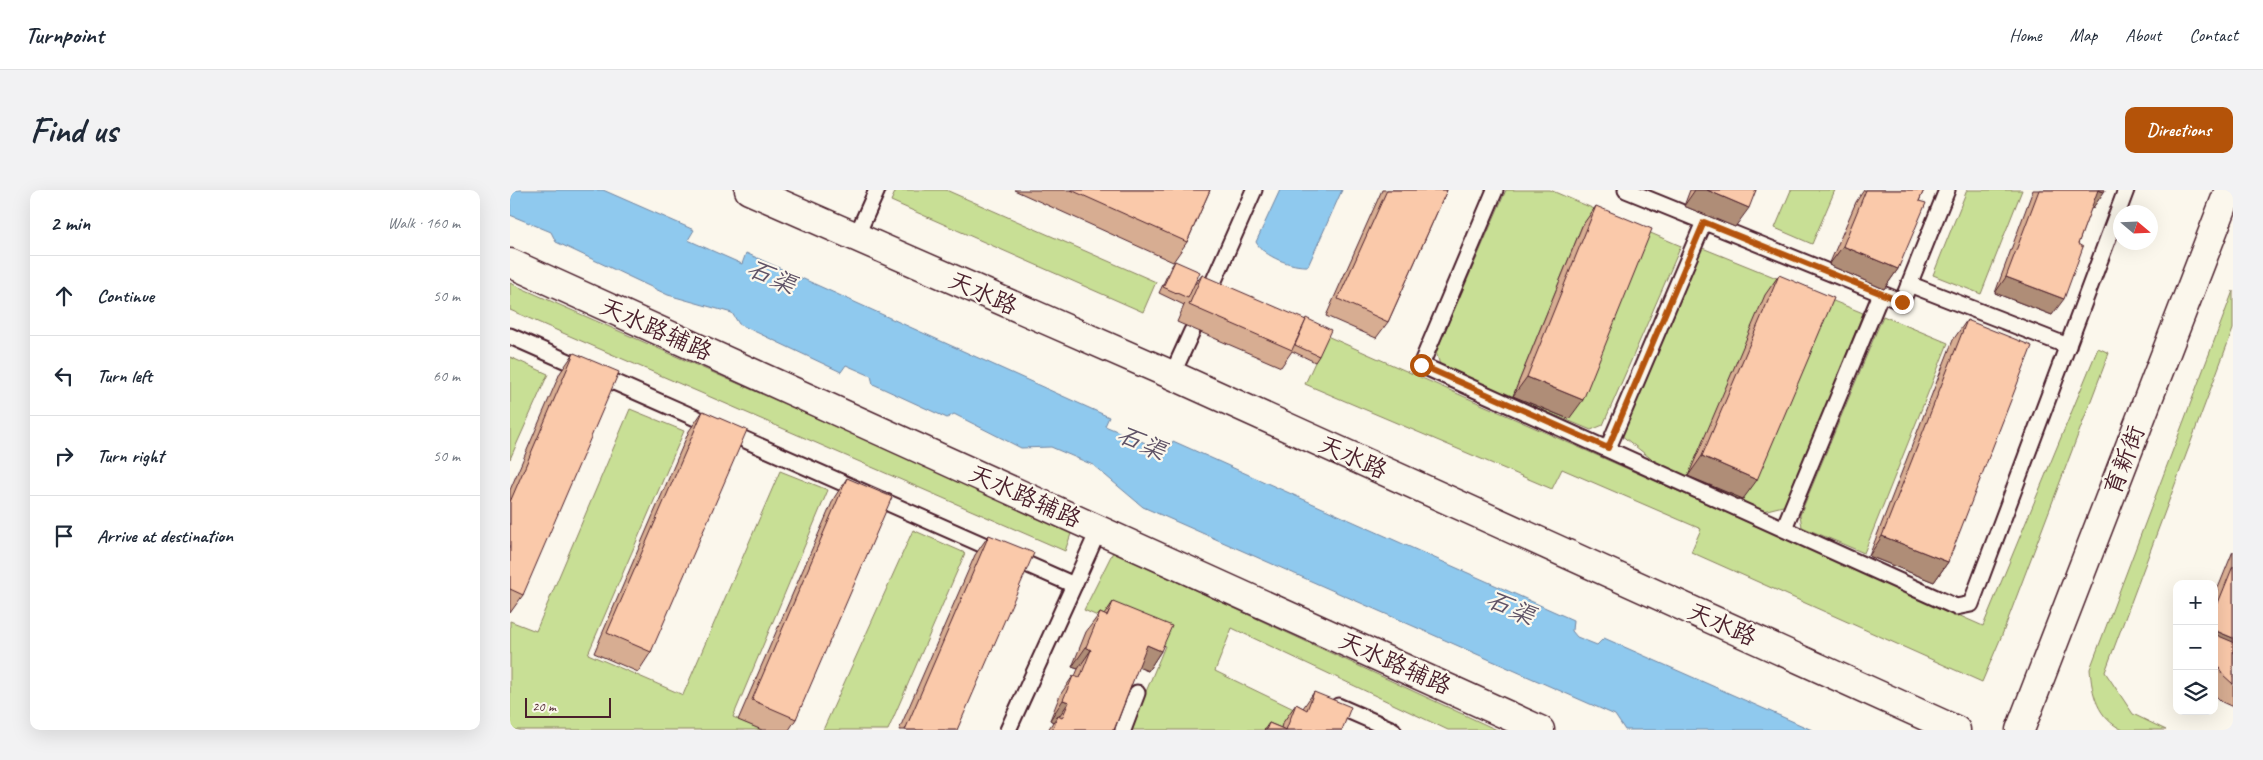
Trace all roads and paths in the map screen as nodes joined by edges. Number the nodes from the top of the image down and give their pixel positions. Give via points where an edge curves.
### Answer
1 (749, 190) edge
2 (877, 190) edge
3 (1254, 190) edge
4 (1495, 190) edge
5 (1626, 190) edge
6 (1947, 190) edge
7 (2126, 190) edge
8 (2229, 190) edge
9 (1704, 222) junction
10 (856, 237) junction
11 (510, 263) edge
12 (1909, 284) junction
13 (1208, 294) edge
14 (1881, 294) junction
15 (1192, 331) dead end
16 (510, 336) edge
17 (2068, 346) junction
18 (1172, 375) junction
19 (1608, 448) junction
20 (1784, 528) junction
21 (1099, 529) junction
22 (1074, 585) junction
23 (1137, 693) edge
24 (1338, 706) edge
25 (1008, 730) edge
26 (1123, 730) edge
27 (1393, 730) edge
28 (1540, 730) edge
29 (1956, 730) edge
30 (2020, 730) edge

1 - 10 street, 天水路
2 - 10 lane
3 - 13 lane
4 - 19 lane via 1421,365
5 - 9 lane
6 - 12 lane
7 - 17 lane
8 - 30 street, 育新街
9 - 14 lane
9 - 19 lane
10 - 18 street, 天水路
11 - 21 street, 天水路辅路
12 - 14 lane via 1902,302
12 - 17 lane
14 - 20 lane
15 - 18 lane
16 - 22 lane
17 - 20 lane via 1971,604 1956,606
18 - 29 street, 天水路
19 - 20 lane
21 - 22 lane
21 - 28 street, 天水路辅路
22 - 25 lane
23 - 26 lane
24 - 27 lane

